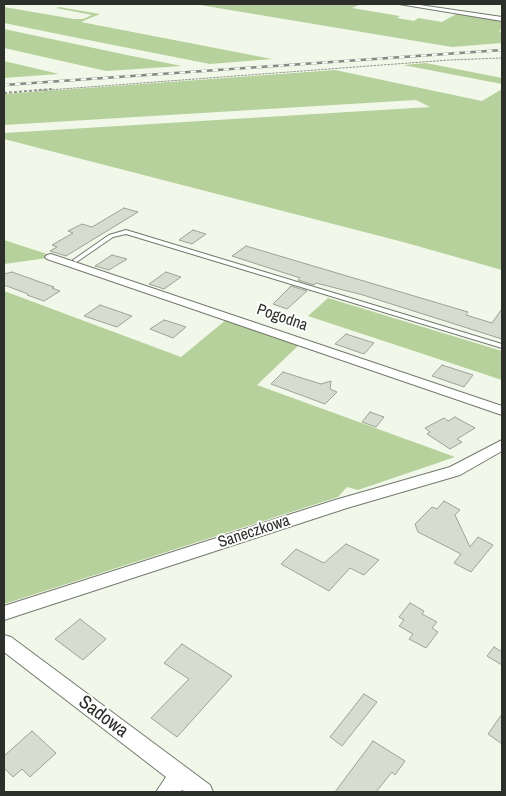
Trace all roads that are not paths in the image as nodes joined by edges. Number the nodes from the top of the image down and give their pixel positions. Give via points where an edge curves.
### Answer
1 (402, 4) edge
2 (502, 19) edge
3 (51, 257) dead end
4 (76, 260) dead end
5 (502, 346) edge
6 (502, 411) edge
7 (502, 446) edge
8 (4, 613) edge
9 (4, 642) edge
10 (181, 776) junction
11 (167, 792) edge
12 (202, 792) edge

1 - 2 street
3 - 6 street, Pogodna
4 - 5 lane via 111,236 126,232
7 - 8 street, Saneczkowa via 455,470
9 - 10 street, Sadowa
10 - 11 street
10 - 12 street, Sadowa

